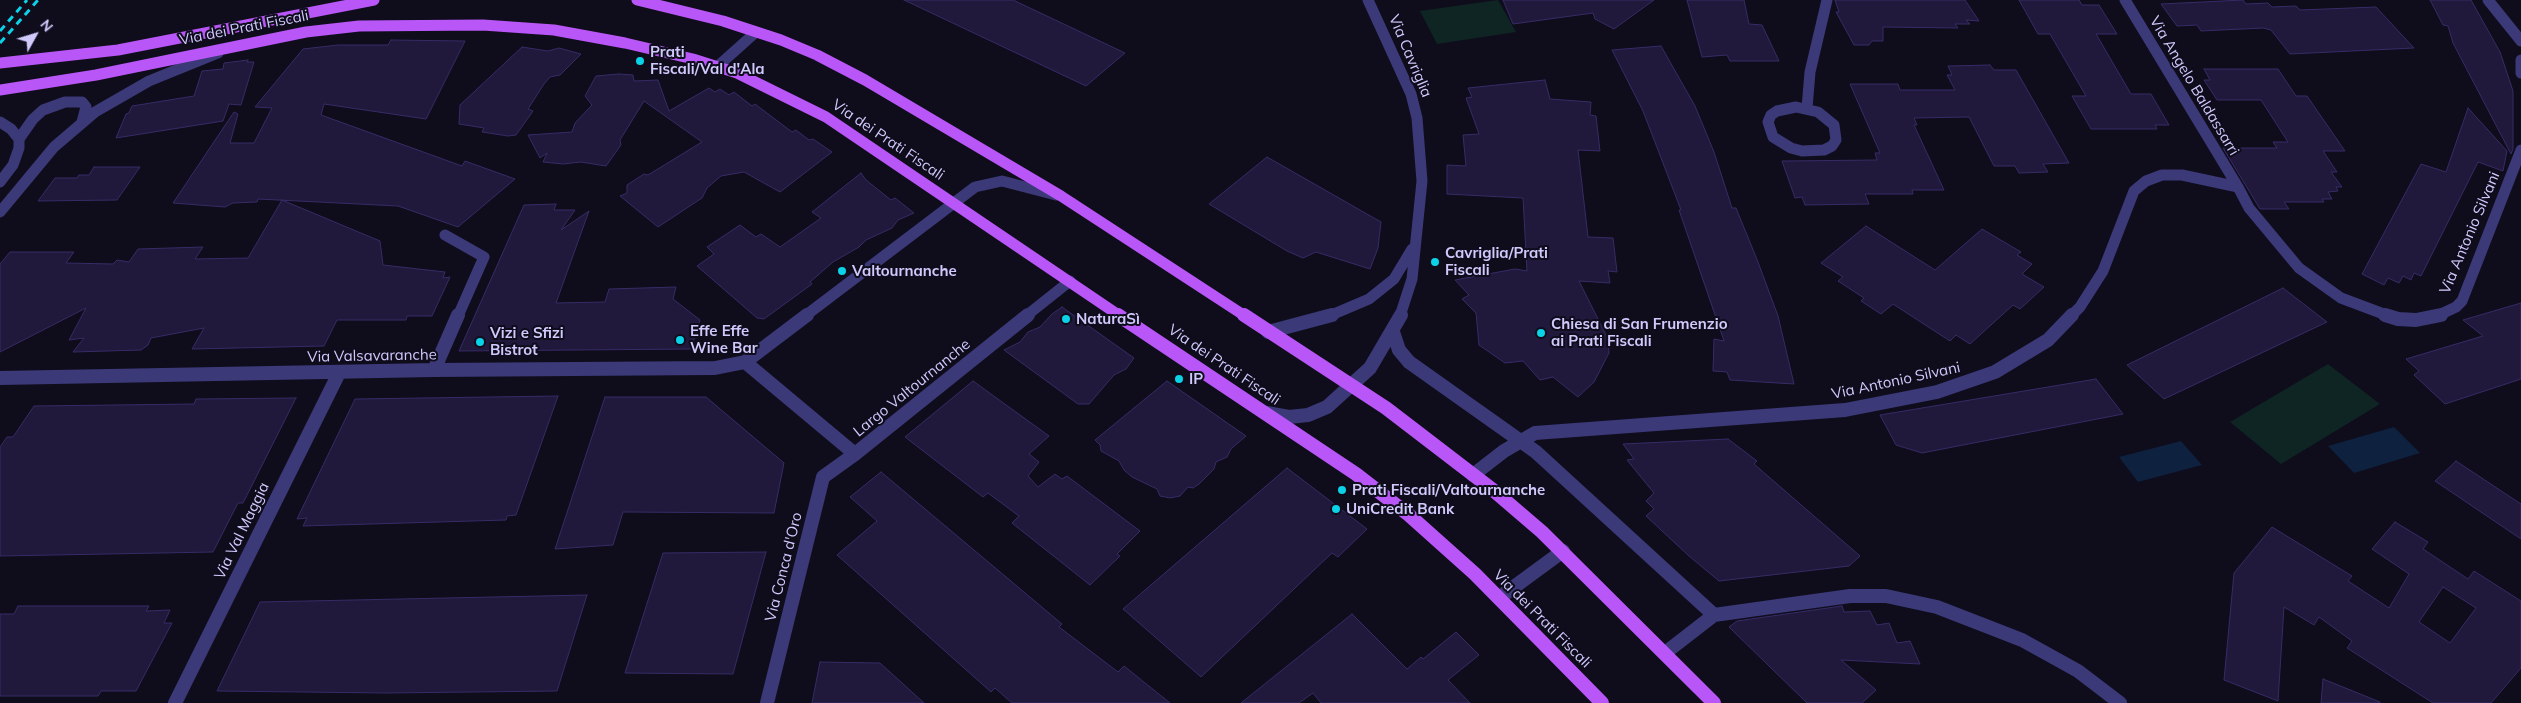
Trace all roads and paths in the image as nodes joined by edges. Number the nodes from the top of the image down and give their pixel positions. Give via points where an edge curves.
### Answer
1 (374, 0) edge
2 (637, 0) edge
3 (1368, 0) edge
4 (1827, 0) edge
5 (2125, 0) edge
6 (2488, 0) edge
7 (756, 32) junction
8 (2521, 41) edge
9 (240, 46) junction
10 (2521, 60) edge
11 (0, 64) edge
12 (718, 66) junction
13 (2521, 73) edge
14 (0, 90) edge
15 (1807, 108) junction
16 (0, 122) edge
17 (82, 122) junction
18 (19, 138) junction
19 (2521, 150) edge
20 (0, 182) edge
21 (2238, 187) junction
22 (1061, 196) junction
23 (953, 205) junction
24 (0, 212) edge
25 (445, 235) dead end
26 (1414, 245) junction
27 (1070, 281) junction
28 (1268, 332) junction
29 (1393, 332) junction
30 (745, 362) junction
31 (434, 370) junction
32 (339, 373) junction
33 (0, 378) edge
34 (1352, 386) junction
35 (1266, 414) junction
36 (1521, 440) junction
37 (856, 454) junction
38 (1473, 475) junction
39 (1563, 551) junction
40 (1499, 598) junction
41 (1714, 615) junction
42 (1665, 653) junction
43 (175, 703) edge
44 (767, 703) edge
45 (1602, 703) edge
46 (1714, 703) edge
47 (2120, 703) edge

1 - 11 main road, Via dei Prati Fiscali via 133,47
2 - 7 main road
3 - 26 street, Via Cavriglia via 1411,94 1417,118 1422,182
4 - 15 street via 1810,72
5 - 21 street, Via Angelo Baldassarri
6 - 8 street
7 - 12 street
7 - 22 main road via 800,47 851,72
9 - 12 main road, Via dei Prati Fiscali via 306,32 360,26 496,26 593,36
9 - 14 main road, Via dei Prati Fiscali via 96,75
9 - 17 street via 150,81
10 - 13 street
12 - 23 main road, Via dei Prati Fiscali via 756,81 826,117
15 - 15 street via 1777,110 1768,122 1769,129 1773,136 1791,148 1802,152 1824,150 1836,140 1837,132 1827,118
16 - 18 street
17 - 18 street via 86,107 82,102 57,104 38,114
17 - 24 street via 44,157
18 - 20 street via 13,166
19 - 21 street, Via Antonio Silvani via 2462,302 2448,312 2424,319 2406,320 2380,314 2341,298 2319,284 2299,268 2270,234 2249,208
21 - 36 street, Via Antonio Silvani via 2172,175 2157,176 2141,184 2132,198 2103,271 2080,307 2036,348 1995,372 1967,383 1845,410 1535,433
22 - 23 street via 997,181 975,187
22 - 28 main road
23 - 27 main road, Via dei Prati Fiscali
23 - 30 street
25 - 31 street via 484,257
26 - 28 street, Via Cavriglia via 1394,279 1369,299 1330,316
26 - 29 street, Via Cavriglia via 1412,278
27 - 35 main road, Via dei Prati Fiscali
27 - 37 street, Largo Valtournanche
28 - 34 main road
29 - 34 street, Via Cavriglia via 1370,368
29 - 36 street via 1399,350 1409,362
30 - 31 street, Via Valsavaranche via 715,368
30 - 37 street, Largo Valtournanche
31 - 32 street, Via Valsavaranche
32 - 33 street, Via Valsavaranche
32 - 43 street, Via Val Maggia
34 - 35 street, Via Cavriglia via 1327,407 1308,415
34 - 38 main road
35 - 40 main road, Via dei Prati Fiscali via 1389,498
36 - 38 street, Via Antonio Silvani
36 - 41 street
37 - 44 street, Via Conca d'Oro via 823,478
38 - 39 main road
39 - 40 street
39 - 42 main road
40 - 45 main road, Via dei Prati Fiscali
41 - 42 street
41 - 47 street via 1850,596 1896,597 1937,607 2022,640 2078,671
42 - 46 main road

